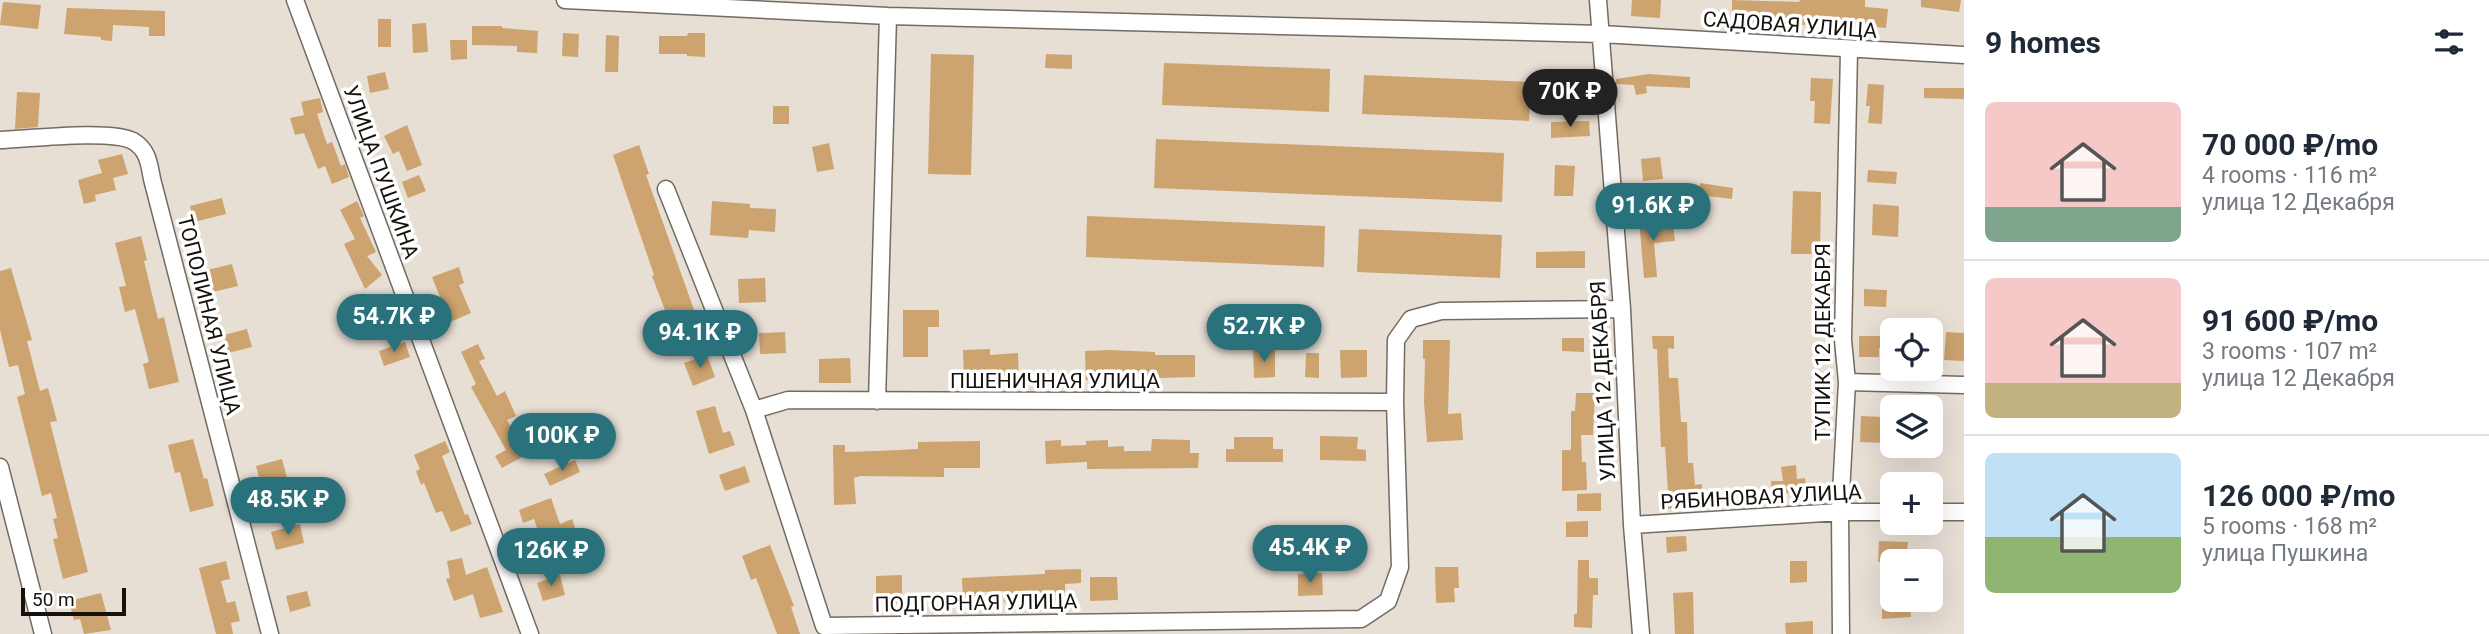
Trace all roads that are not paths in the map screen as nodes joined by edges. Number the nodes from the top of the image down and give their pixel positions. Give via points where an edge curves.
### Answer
1 (295, 0) edge
2 (565, 0) edge
3 (1598, 0) edge
4 (888, 16) junction
5 (1601, 34) junction
6 (1849, 50) junction
7 (1964, 55) edge
8 (0, 140) edge
9 (666, 188) dead end
10 (1622, 309) junction
11 (1847, 382) junction
12 (1964, 385) edge
13 (877, 401) junction
14 (1395, 402) junction
15 (754, 410) junction
16 (0, 467) edge
17 (1840, 512) junction
18 (1880, 512) edge
19 (1943, 512) edge
20 (1964, 512) edge
21 (1632, 525) junction
22 (43, 634) edge
23 (270, 634) edge
24 (530, 634) edge
25 (1641, 634) edge
26 (1841, 634) edge

1 - 24 street, УЛИЦА ПУШКИНА
2 - 4 street, САДОВАЯ УЛИЦА
3 - 5 street, УЛИЦА 12 ДЕКАБРЯ
4 - 5 street, САДОВАЯ УЛИЦА
4 - 13 street
5 - 6 street, САДОВАЯ УЛИЦА
5 - 10 street, УЛИЦА 12 ДЕКАБРЯ
6 - 7 street, САДОВАЯ УЛИЦА
6 - 11 street, ТУПИК 12 ДЕКАБРЯ via 1843,340
8 - 23 street, ТОПОЛИНАЯ УЛИЦА via 107,135 132,140 148,155
9 - 15 street, ПОДГОРНАЯ УЛИЦА
10 - 14 street via 1441,311 1411,319 1396,340
10 - 21 street, УЛИЦА 12 ДЕКАБРЯ
11 - 12 street
11 - 17 street, ТУПИК 12 ДЕКАБРЯ
13 - 14 street, ПШЕНИЧНАЯ УЛИЦА
13 - 15 street, ПШЕНИЧНАЯ УЛИЦА via 788,400
14 - 15 street, ПОДГОРНАЯ УЛИЦА via 1400,567 1388,601 1360,619 824,626
16 - 22 street
17 - 18 street, РЯБИНОВАЯ УЛИЦА
17 - 21 street, РЯБИНОВАЯ УЛИЦА
17 - 26 street, ТУПИК 12 ДЕКАБРЯ
19 - 20 street
21 - 25 street, УЛИЦА 12 ДЕКАБРЯ

